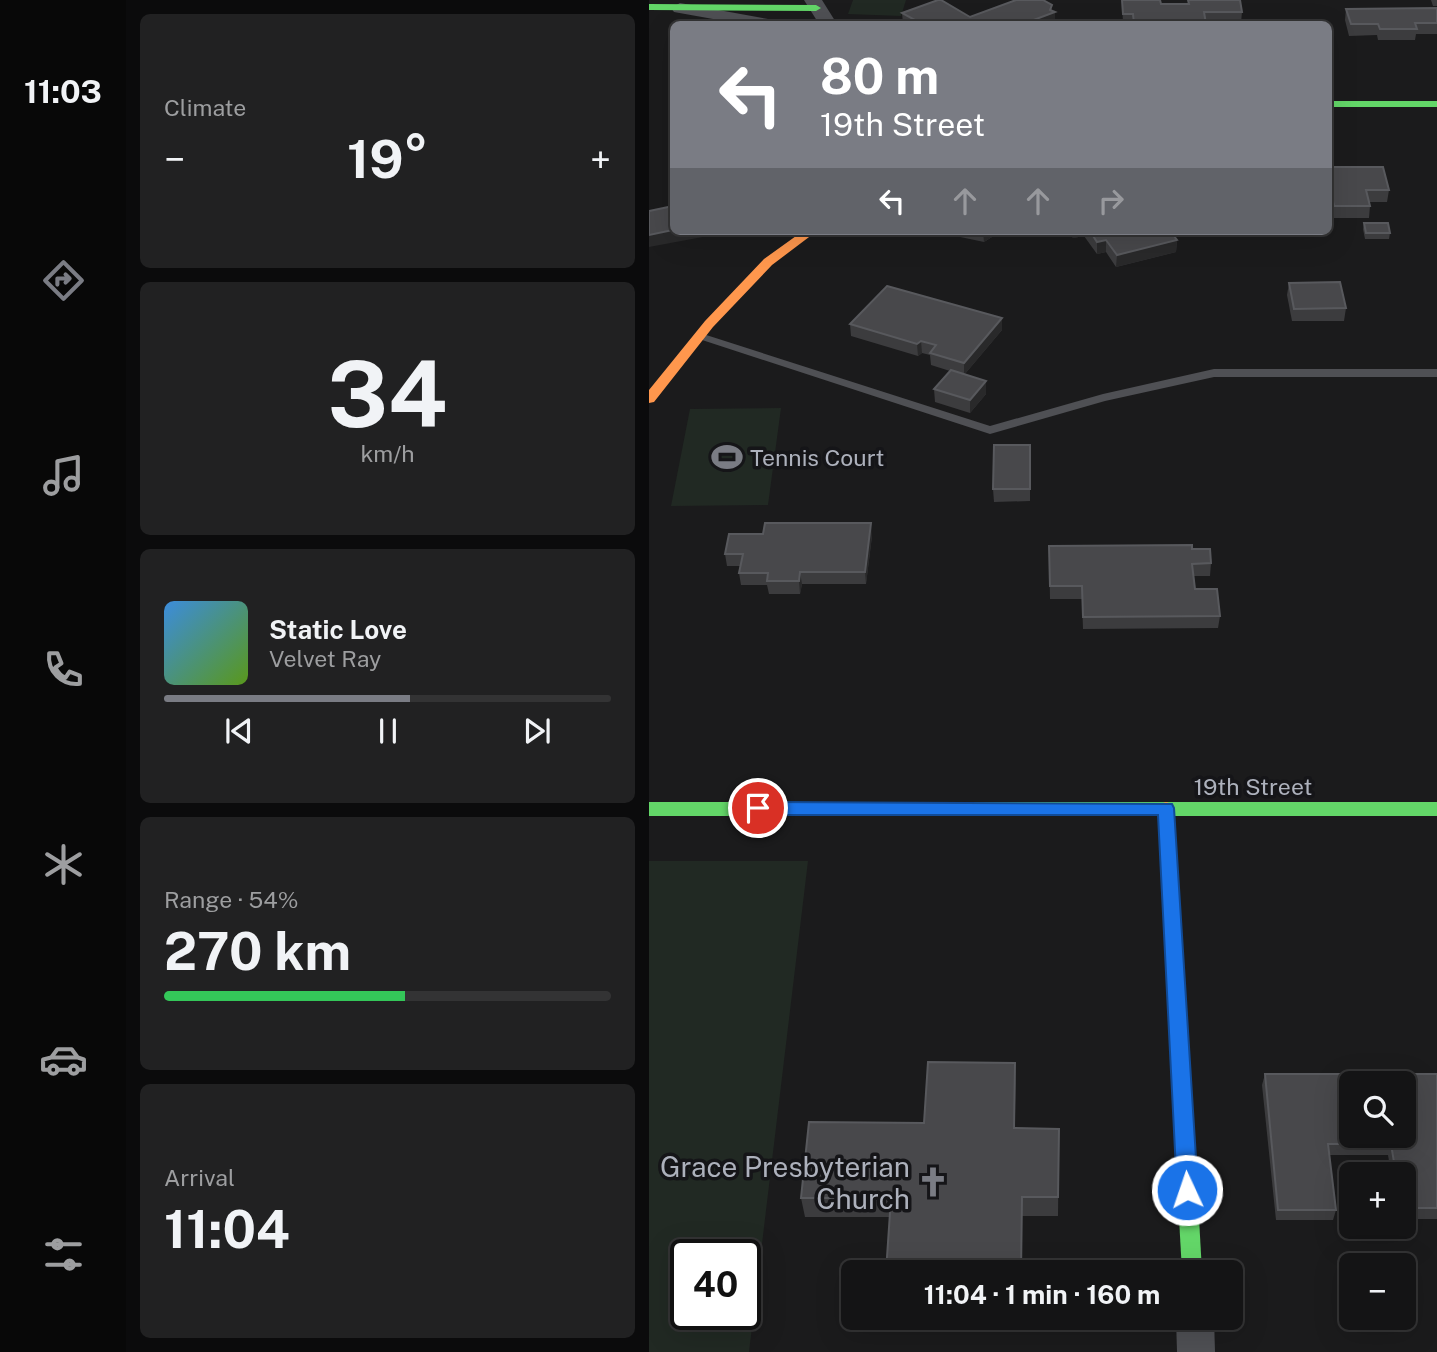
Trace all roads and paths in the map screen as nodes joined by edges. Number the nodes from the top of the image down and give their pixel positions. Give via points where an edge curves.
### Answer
1 (814, 4) edge
2 (649, 7) edge
3 (674, 7) junction
4 (752, 21) edge
5 (826, 21) edge
6 (1332, 104) edge
7 (1437, 104) edge
8 (805, 235) edge
9 (700, 336) junction
10 (1437, 373) edge
11 (649, 400) edge
12 (649, 808) edge
13 (1166, 808) junction
14 (1437, 809) edge
15 (1191, 1260) edge
16 (1195, 1330) edge
17 (1197, 1352) edge

1 - 3 street
1 - 5 street
2 - 3 street
3 - 4 street
6 - 7 street
8 - 9 street via 768,262
9 - 10 lane via 990,429 1214,373
9 - 11 street
12 - 13 street, 19th Street
13 - 14 street, 19th Street
13 - 15 street
16 - 17 street

